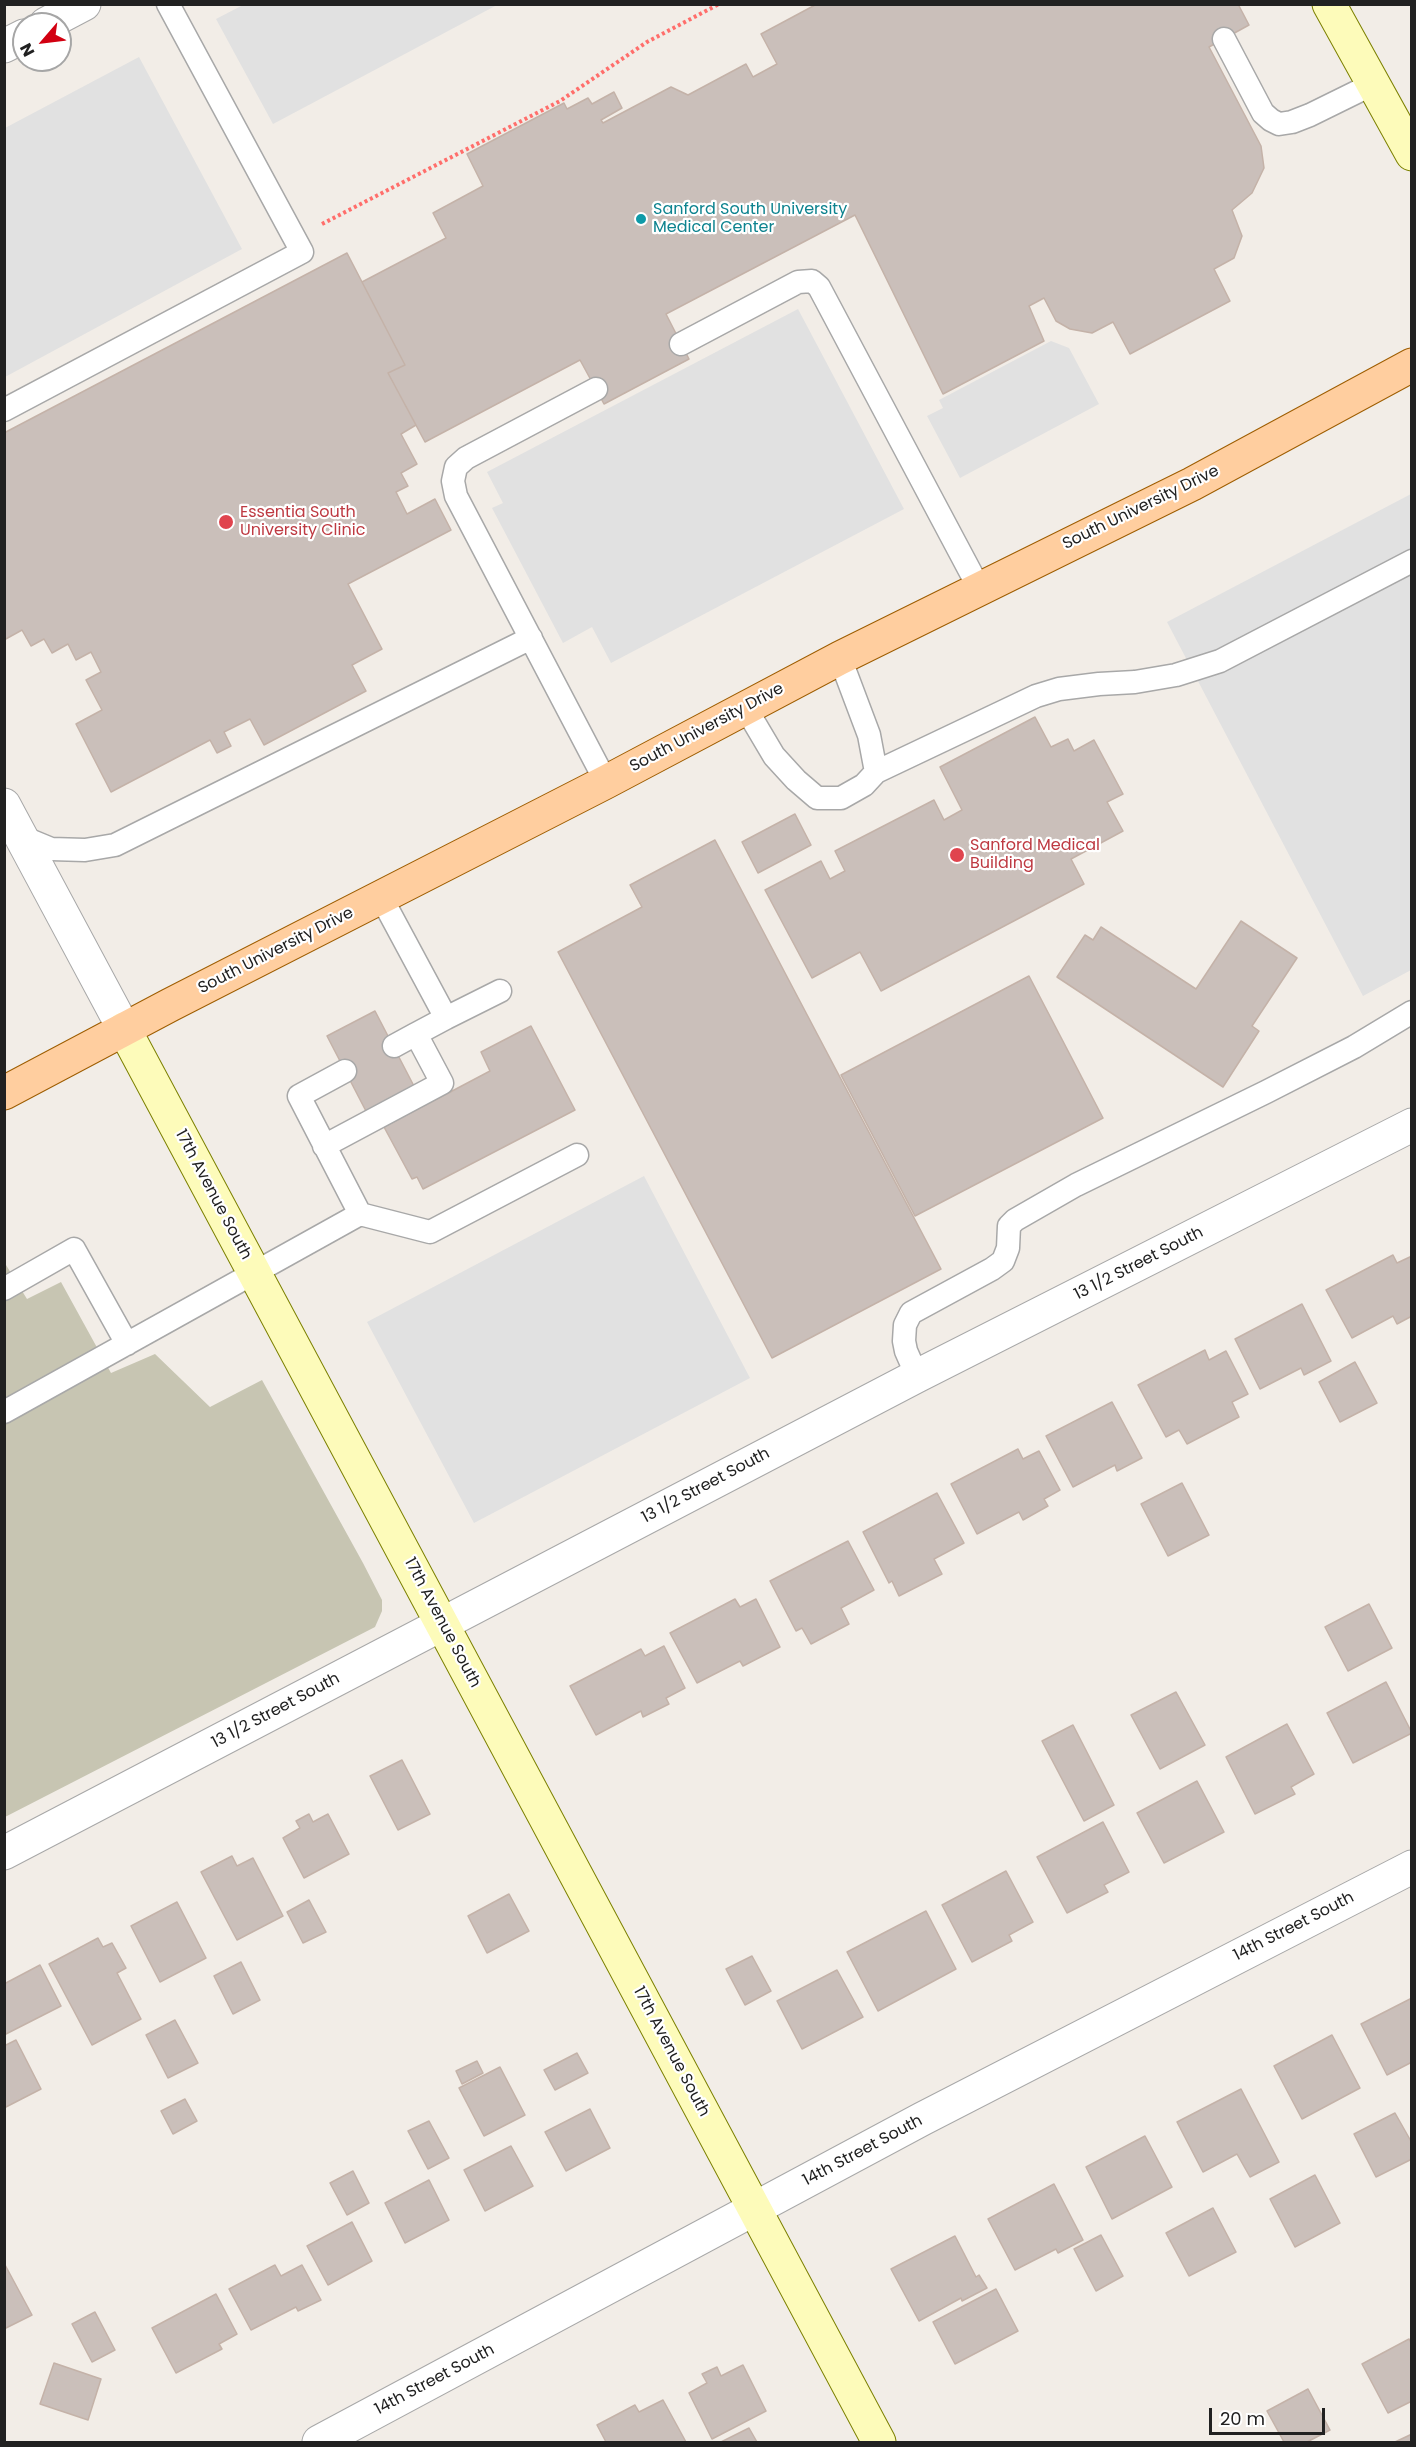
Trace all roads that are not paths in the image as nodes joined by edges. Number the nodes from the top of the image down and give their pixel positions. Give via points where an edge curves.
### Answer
1 (84, 4) edge
2 (168, 4) edge
3 (1329, 4) edge
4 (69, 12) edge
5 (1224, 39) dead end
6 (1373, 84) junction
7 (1412, 154) edge
8 (681, 344) dead end
9 (1412, 365) edge
10 (596, 389) dead end
11 (4, 410) edge
12 (1412, 561) edge
13 (979, 588) junction
14 (531, 638) junction
15 (840, 658) junction
16 (745, 707) junction
17 (876, 772) junction
18 (606, 782) junction
19 (4, 805) edge
20 (22, 837) junction
21 (381, 897) junction
22 (500, 991) dead end
23 (1412, 1011) edge
24 (446, 1018) junction
25 (124, 1029) junction
26 (416, 1034) junction
27 (394, 1046) dead end
28 (345, 1071) dead end
29 (4, 1093) edge
30 (1412, 1125) edge
31 (324, 1146) junction
32 (577, 1155) dead end
33 (360, 1215) junction
34 (255, 1274) junction
35 (4, 1289) edge
36 (127, 1344) junction
37 (917, 1376) junction
38 (4, 1412) edge
39 (442, 1624) junction
40 (4, 1853) edge
41 (1412, 1867) edge
42 (754, 2209) junction
43 (319, 2442) edge
44 (879, 2442) edge

1 - 4 street
2 - 11 lane via 302,252
3 - 6 street
5 - 6 lane via 1263,113 1279,124 1292,122
6 - 7 street
8 - 13 lane via 798,282 812,281 819,287
9 - 13 main road, South University Drive via 1192,484
10 - 14 lane via 456,467 456,496
12 - 17 lane via 1220,661 1176,675 1059,689 1036,696
13 - 15 main road, South University Drive
14 - 18 lane
14 - 20 lane via 115,845 85,850 51,849
15 - 16 main road, South University Drive
15 - 17 lane via 869,735
16 - 17 lane via 774,756 817,798 841,798 864,785
16 - 18 main road, South University Drive
18 - 21 main road, South University Drive
19 - 20 street, 17th Avenue South
20 - 25 street, 17th Avenue South
21 - 24 lane
21 - 25 main road, South University Drive
22 - 24 lane
23 - 37 lane via 1354,1047 1076,1185 1016,1220 1009,1227 1008,1248 1002,1261 911,1313 904,1341
24 - 26 lane
25 - 29 main road, South University Drive
25 - 34 street, 17th Avenue South
26 - 27 lane
26 - 31 lane via 442,1083
28 - 31 lane via 299,1096
30 - 37 street, 13 1/2 Street South
31 - 33 lane
32 - 33 lane via 430,1232
33 - 34 lane
34 - 36 lane
34 - 39 street, 17th Avenue South
35 - 36 lane via 74,1249
36 - 38 lane
37 - 39 street, 13 1/2 Street South
39 - 40 street, 13 1/2 Street South
39 - 42 street, 17th Avenue South
41 - 42 street, 14th Street South
42 - 43 street, 14th Street South
42 - 44 street, 17th Avenue South

